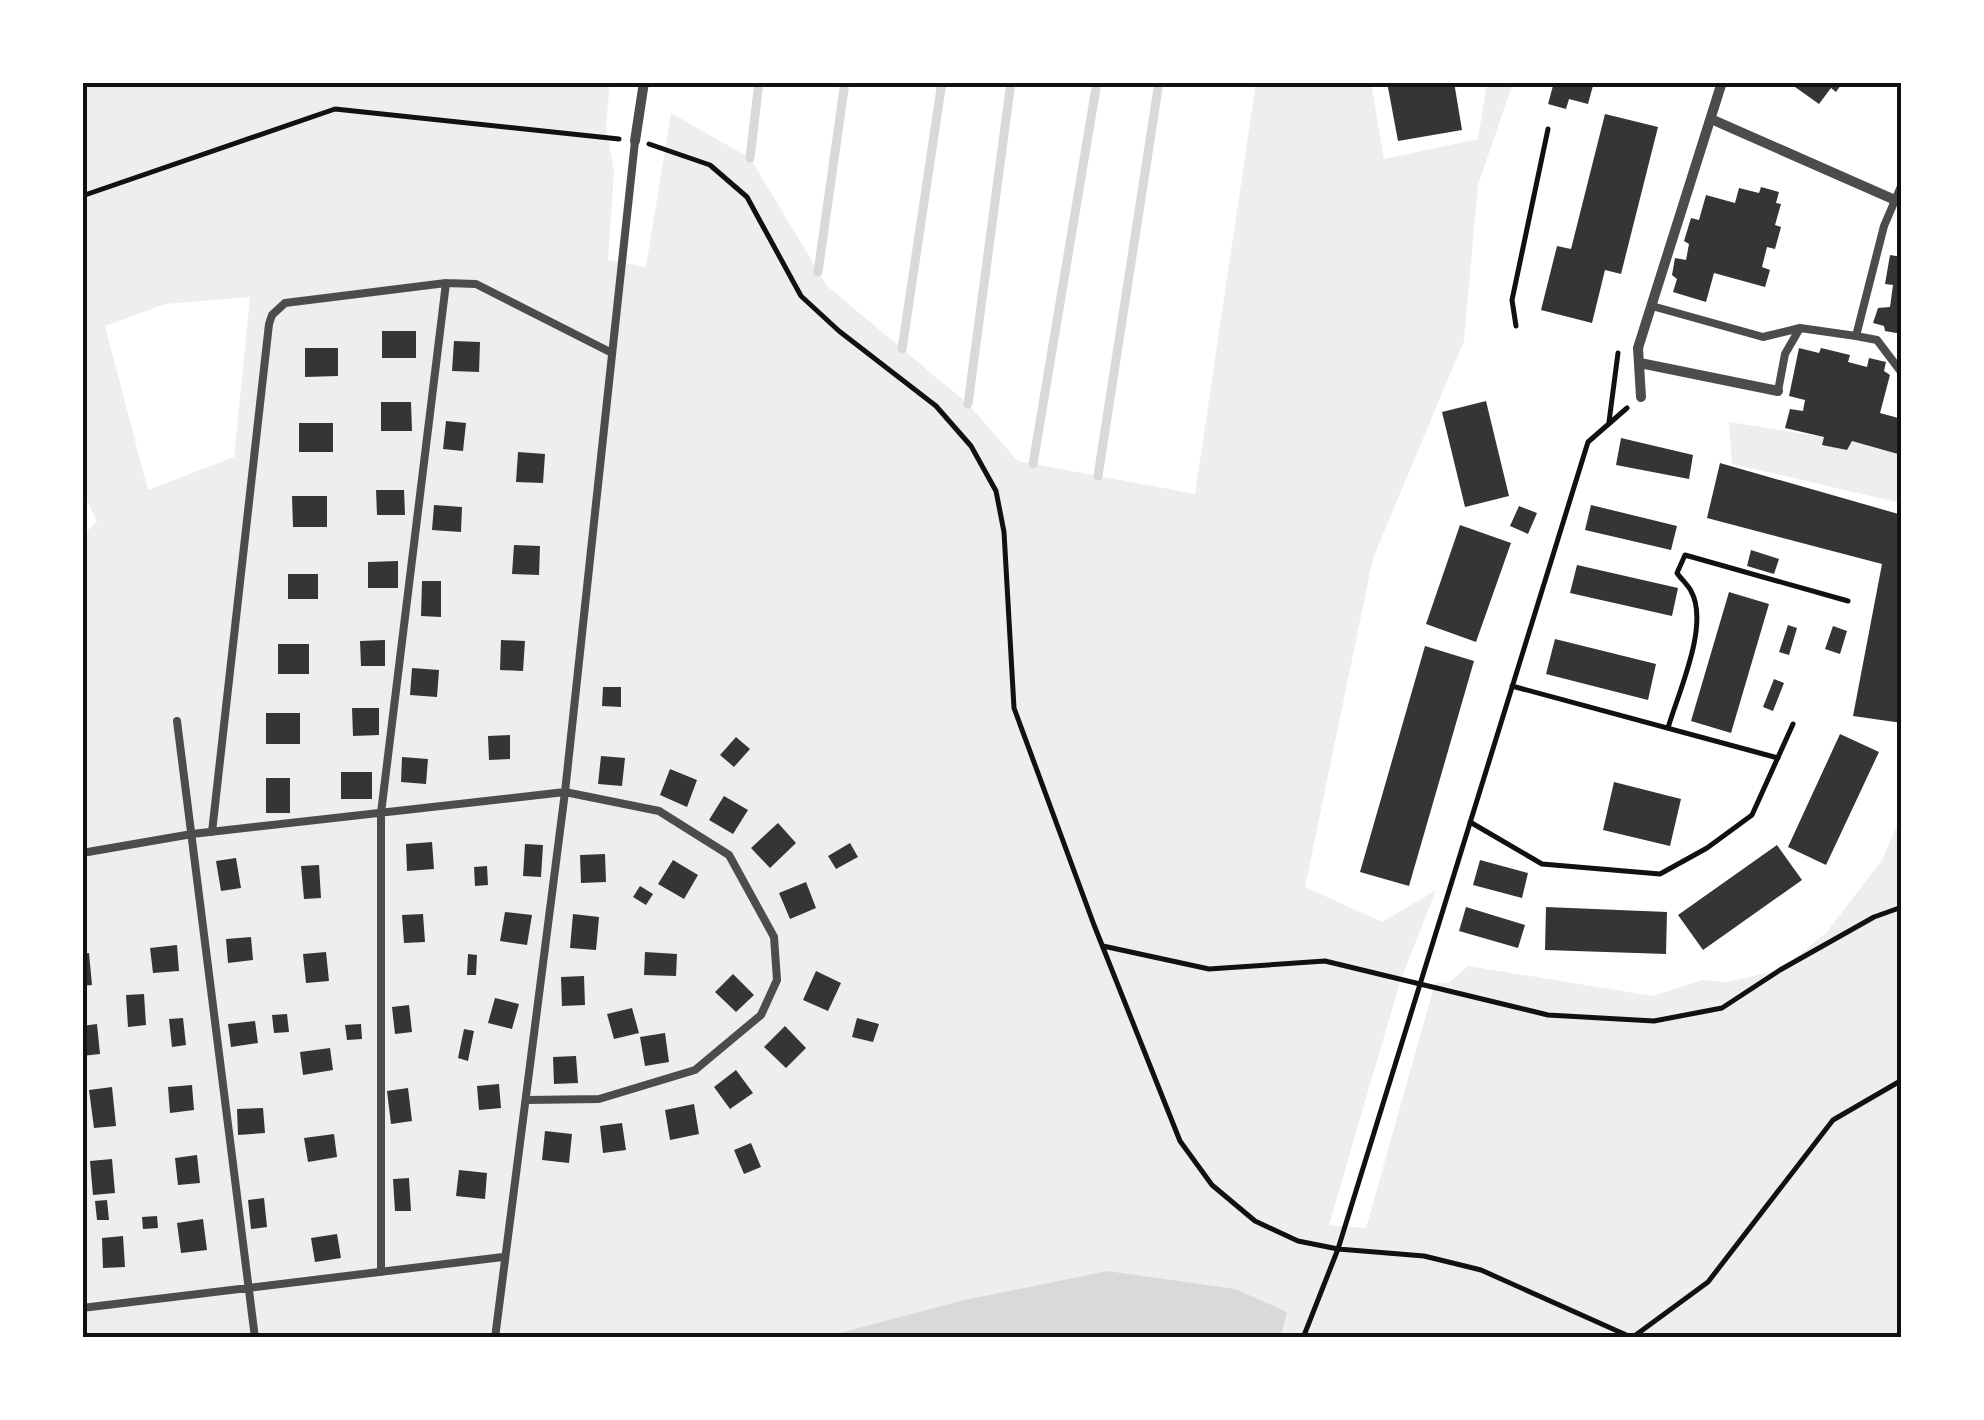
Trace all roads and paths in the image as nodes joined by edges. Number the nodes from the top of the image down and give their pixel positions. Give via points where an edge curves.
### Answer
1 (644, 82) edge
2 (1722, 82) edge
3 (1711, 119) junction
4 (1548, 129) dead end
5 (636, 141) junction
6 (1902, 184) edge
7 (82, 196) edge
8 (1894, 200) junction
9 (446, 282) junction
10 (1652, 306) junction
11 (1516, 326) dead end
12 (1800, 328) junction
13 (1856, 336) junction
14 (612, 354) junction
15 (1640, 364) junction
16 (1902, 373) edge
17 (1778, 392) joint
18 (1641, 396) joint
19 (1848, 601) dead end
20 (1512, 686) junction
21 (177, 720) dead end
22 (1793, 724) dead end
23 (1668, 728) junction
24 (1778, 758) junction
25 (565, 792) junction
26 (381, 813) junction
27 (1470, 822) junction
28 (212, 832) junction
29 (192, 834) junction
30 (82, 853) edge
31 (1902, 907) edge
32 (1103, 946) junction
33 (1418, 986) junction
34 (1902, 1080) edge
35 (527, 1100) junction
36 (1338, 1249) junction
37 (503, 1257) junction
38 (381, 1272) junction
39 (246, 1288) junction
40 (82, 1308) edge
41 (255, 1338) edge
42 (496, 1338) edge
43 (1303, 1338) edge
44 (1633, 1338) edge

1 - 5 street
2 - 3 street
3 - 8 street
3 - 10 street
4 - 11 path via 1512,300
5 - 7 path via 335,108
5 - 14 lane
5 - 32 path via 710,166 747,196 801,296 936,406 971,446 996,490 1004,532 1014,708
6 - 8 lane
8 - 13 lane
9 - 14 lane via 476,284
9 - 26 lane
9 - 28 lane via 286,303 269,324
10 - 12 lane via 1763,337
10 - 15 street via 1638,348
12 - 13 lane
12 - 17 lane
13 - 16 lane via 1877,340
14 - 25 lane
15 - 17 street
15 - 18 street
18 - 20 path via 1588,442
19 - 23 path via 1685,555 1677,573 1693,593 1696,636
20 - 23 path
20 - 27 path
21 - 29 lane
22 - 24 path
23 - 24 path
24 - 27 path via 1752,816 1660,874 1542,864
25 - 26 lane
25 - 35 lane
25 - 35 lane via 658,812 729,855 774,937 778,980 761,1015 695,1070 599,1099
26 - 28 lane
26 - 38 lane
27 - 33 path
28 - 29 lane
29 - 30 lane
29 - 39 lane
31 - 33 path via 1722,1008 1654,1021 1548,1016
32 - 33 path via 1209,969 1325,961
32 - 36 path via 1180,1140 1212,1185 1255,1221 1298,1241
33 - 36 path
34 - 44 path via 1833,1120 1708,1282
35 - 37 lane
36 - 43 path
36 - 44 path via 1424,1256 1482,1270
37 - 38 lane
37 - 42 lane
38 - 39 lane
39 - 40 lane
39 - 41 lane

